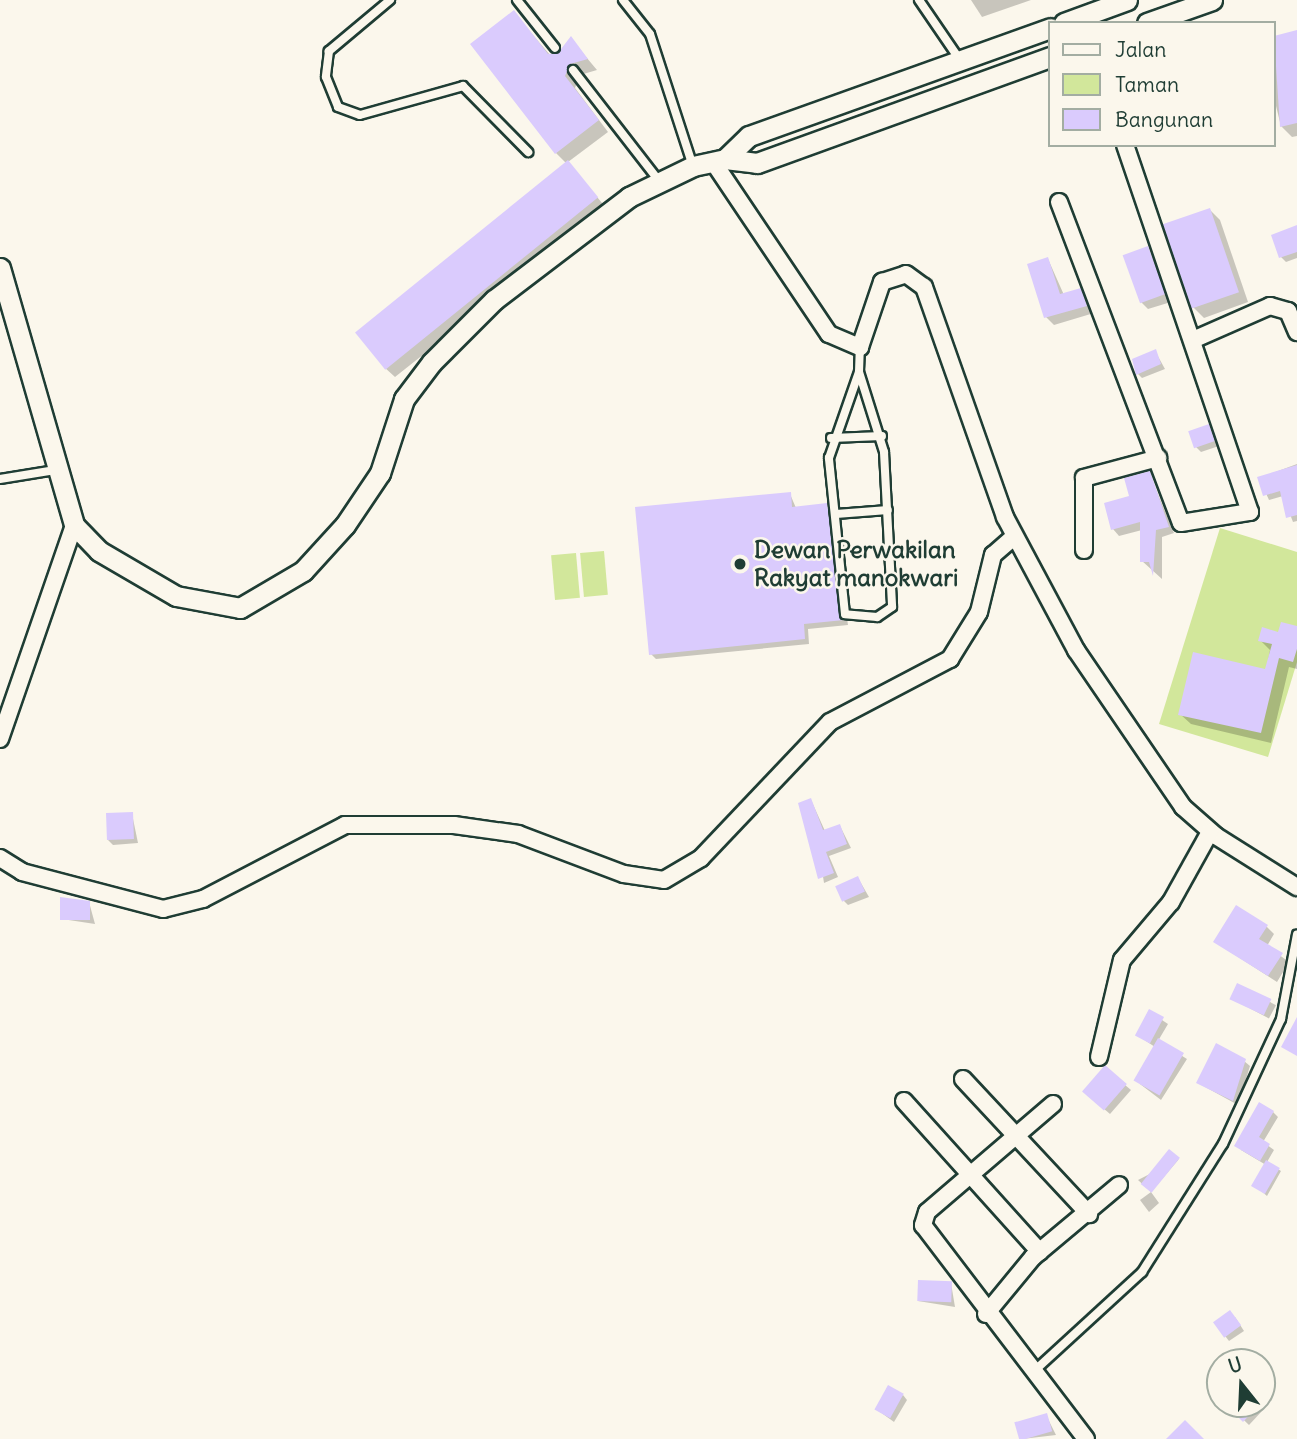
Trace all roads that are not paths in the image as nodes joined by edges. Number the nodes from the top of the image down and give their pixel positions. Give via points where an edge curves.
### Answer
1 (390, 0) edge
2 (517, 0) edge
3 (623, 0) edge
4 (919, 0) edge
5 (1127, 0) edge
6 (1212, 0) edge
7 (1069, 21) edge
8 (1153, 21) edge
9 (1048, 29) edge
10 (555, 48) dead end
11 (1048, 58) edge
12 (960, 60) junction
13 (573, 70) dead end
14 (1126, 147) edge
15 (528, 152) dead end
16 (719, 161) junction
17 (693, 166) junction
18 (659, 181) junction
19 (1059, 202) dead end
20 (0, 268) edge
21 (1297, 332) edge
22 (1195, 339) junction
23 (860, 347) junction
24 (859, 372) junction
25 (882, 436) junction
26 (831, 438) junction
27 (1158, 458) junction
28 (55, 470) junction
29 (0, 479) edge
30 (888, 510) junction
31 (836, 514) junction
32 (74, 525) junction
33 (1014, 537) junction
34 (1084, 550) dead end
35 (0, 739) edge
36 (1209, 832) junction
37 (0, 858) edge
38 (1297, 887) edge
39 (1297, 934) edge
40 (1099, 1057) dead end
41 (963, 1079) dead end
42 (904, 1101) dead end
43 (1053, 1104) dead end
44 (1017, 1135) junction
45 (968, 1176) junction
46 (1119, 1185) dead end
47 (1089, 1214) junction
48 (1040, 1252) junction
49 (986, 1314) junction
50 (1033, 1373) junction
51 (1086, 1439) edge

1 - 15 lane via 329,51 326,77 338,107 360,114 463,86
2 - 10 lane
3 - 17 lane via 650,34
4 - 12 lane
5 - 7 street
6 - 8 street
9 - 12 street
11 - 16 street via 757,163
12 - 16 street via 749,136
13 - 18 lane
14 - 22 street
16 - 17 street
16 - 23 street via 815,320
17 - 18 street
18 - 32 street via 494,300 432,362 404,399 380,472 353,514 303,571 262,600 230,609 195,605 99,551
19 - 27 street
20 - 28 street
21 - 22 street via 1288,311 1270,306
22 - 27 street via 1252,510 1184,526
23 - 24 lane
23 - 33 street via 882,282 899,274 917,279 933,304
24 - 25 lane
24 - 26 lane
25 - 26 lane
25 - 30 lane
26 - 31 lane
27 - 34 street via 1084,478
28 - 29 lane
28 - 32 street
30 - 31 lane
30 - 31 lane via 892,607 877,617 845,614
32 - 35 street
33 - 36 street via 1099,687 1174,796
33 - 37 street via 993,555 979,612 950,659 830,723 701,858 664,880 624,874 518,834 428,824 345,825 202,898 163,909 22,872
36 - 38 street
36 - 40 street via 1171,902 1122,960
39 - 50 lane via 1281,1019 1223,1144 1142,1272
41 - 44 street
42 - 45 street
43 - 44 street
44 - 45 street
44 - 47 street
45 - 48 street
45 - 49 street via 927,1212 923,1225
46 - 47 street
47 - 48 street
48 - 49 street
49 - 50 street
50 - 51 street

